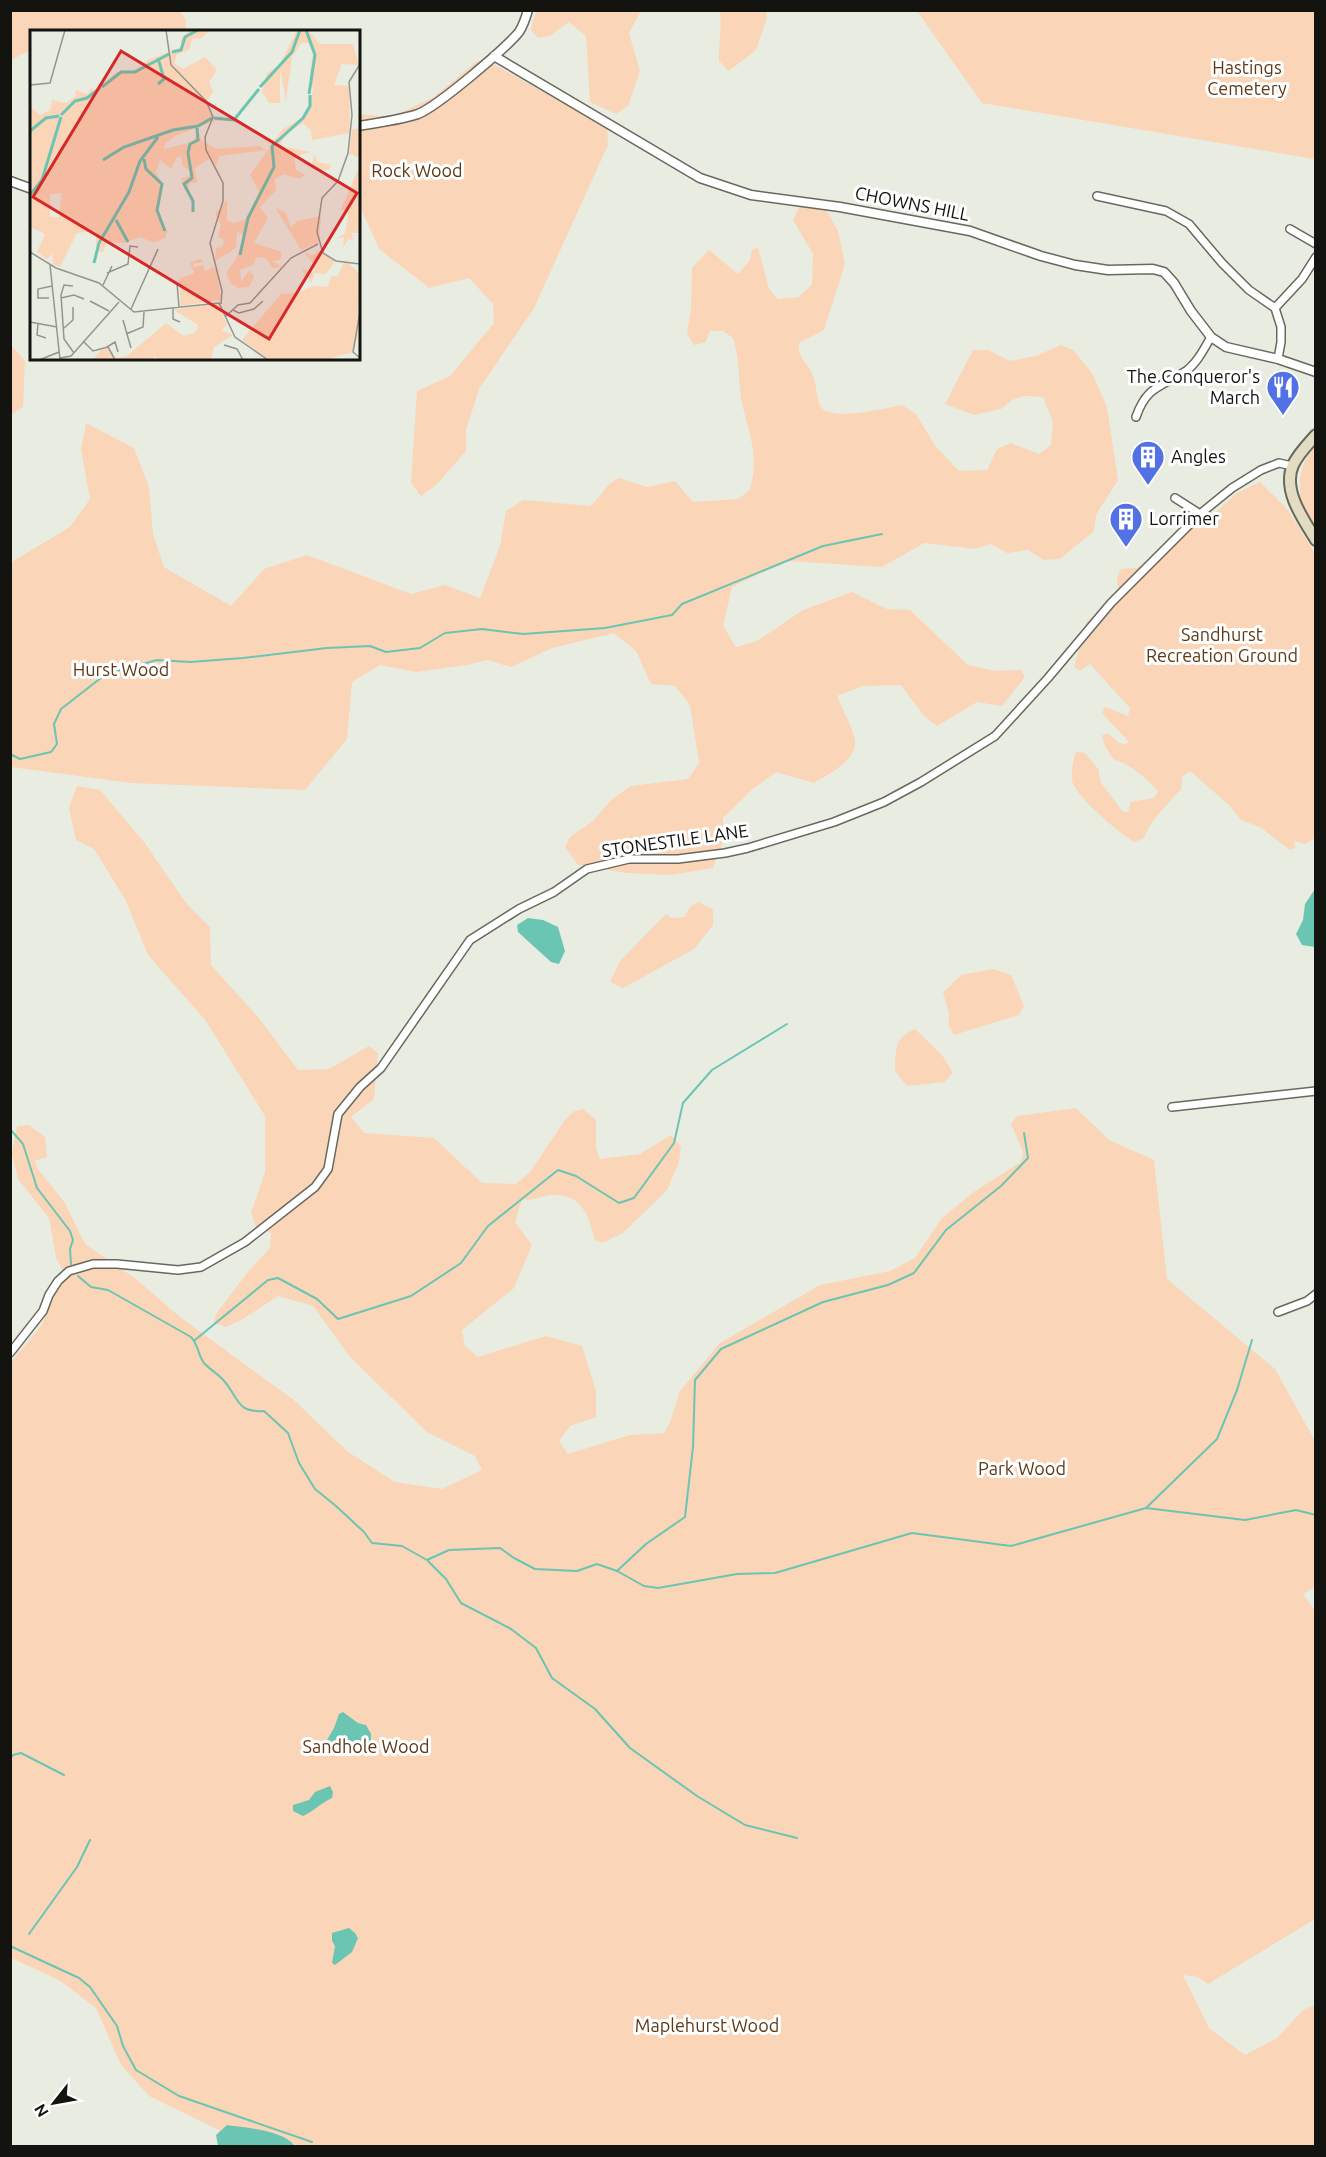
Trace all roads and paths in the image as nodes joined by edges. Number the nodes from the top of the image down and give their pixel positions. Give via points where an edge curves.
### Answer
1 (528, 10) edge
2 (494, 56) junction
3 (360, 126) edge
4 (10, 181) edge
5 (30, 188) edge
6 (1096, 196) dead end
7 (1290, 229) dead end
8 (1316, 244) edge
9 (1316, 257) edge
10 (1275, 308) junction
11 (1211, 337) junction
12 (1278, 358) junction
13 (1316, 372) edge
14 (1136, 417) dead end
15 (1316, 435) edge
16 (1292, 466) junction
17 (1175, 498) dead end
18 (1200, 514) junction
19 (1316, 540) edge
20 (1316, 1091) edge
21 (1172, 1107) dead end
22 (1316, 1294) edge
23 (1278, 1312) dead end
24 (10, 1353) edge

1 - 2 street via 519,31
2 - 3 street via 420,113
2 - 11 street, CHOWNS HILL via 700,178 751,195 970,231 1075,265 1164,272
4 - 5 street
6 - 10 street via 1166,212 1189,224 1242,283
7 - 8 street
9 - 10 street
10 - 12 street via 1281,327
11 - 12 street, CHOWNS HILL via 1226,347
11 - 14 street via 1187,370 1145,397
12 - 13 street, CHOWNS HILL
15 - 16 main road
16 - 18 street, STONESTILE LANE via 1279,463 1261,470
16 - 19 main road via 1292,495
17 - 18 street
18 - 24 street, STONESTILE LANE via 1111,603 1001,730 921,782 834,822 748,848 678,859 629,859 587,869 470,940 381,1068 338,1114 328,1169 315,1187 245,1242 201,1267 178,1270 93,1264 69,1271 58,1281 43,1311
20 - 21 street
22 - 23 street

